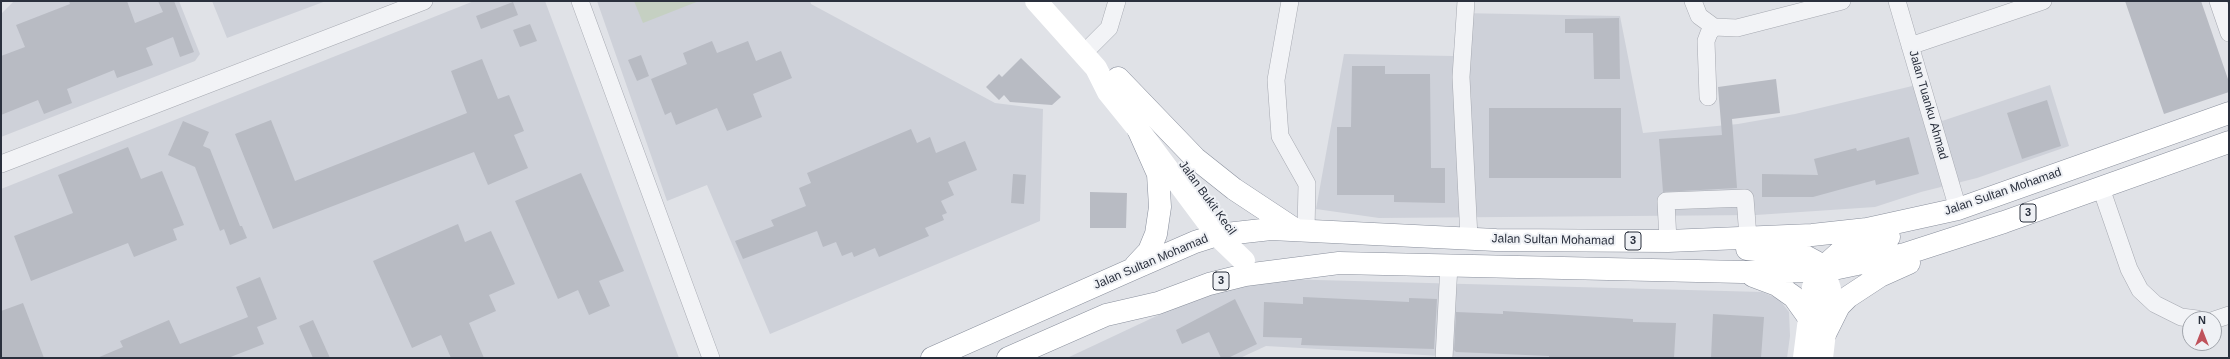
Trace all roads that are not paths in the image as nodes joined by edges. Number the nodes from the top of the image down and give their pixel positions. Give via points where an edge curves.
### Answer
1 (424, 1) edge
2 (580, 1) edge
3 (1036, 1) edge
4 (1117, 1) edge
5 (1290, 1) edge
6 (1466, 1) edge
7 (1693, 1) edge
8 (1842, 1) edge
9 (1897, 1) edge
10 (2043, 1) edge
11 (2218, 1) edge
12 (1714, 27) junction
13 (2229, 32) edge
14 (1910, 46) junction
15 (1090, 61) junction
16 (1118, 78) junction
17 (1708, 98) dead end
18 (2229, 113) edge
19 (1138, 129) junction
20 (2229, 142) edge
21 (1, 164) edge
22 (2101, 188) junction
23 (1958, 209) junction
24 (2004, 222) junction
25 (1301, 230) junction
26 (1226, 234) junction
27 (1748, 237) junction
28 (1469, 238) junction
29 (1668, 241) junction
30 (1244, 261) junction
31 (1340, 263) junction
32 (1449, 266) junction
33 (1133, 269) junction
34 (1742, 272) junction
35 (1824, 272) junction
36 (1106, 315) junction
37 (2182, 317) edge
38 (1809, 318) junction
39 (1825, 334) junction
40 (711, 358) edge
41 (932, 358) edge
42 (1008, 358) edge
43 (1444, 358) edge
44 (1804, 358) edge
45 (1822, 358) edge

1 - 21 street
2 - 40 street
3 - 15 main road, Jalan Bukit Kecil
4 - 15 street via 1109,28
5 - 25 street via 1276,80 1280,136 1307,184
6 - 28 street via 1461,77
7 - 12 street via 1699,16
8 - 12 street via 1736,28
9 - 14 street, Jalan Tuanku Ahmad
10 - 14 street
11 - 13 street
12 - 17 street via 1706,41
14 - 23 street, Jalan Tuanku Ahmad
15 - 16 main road, Jalan Bukit Kecil
15 - 19 main road, Jalan Bukit Kecil via 1108,92
16 - 25 main road via 1195,158 1234,189
16 - 26 main road, Jalan Bukit Kecil
18 - 23 main road, Jalan Sultan Mohamad / 3
19 - 26 main road, Jalan Bukit Kecil
19 - 33 main road via 1158,174 1160,207 1156,234 1149,251
20 - 22 main road, 3
22 - 24 main road, 3
22 - 37 street via 2129,269 2140,290 2155,304
23 - 27 main road, Jalan Sultan Mohamad / 3 via 1867,229 1812,235
23 - 35 main road via 1908,230 1840,252 1830,261
24 - 35 main road, 3 via 1905,254
24 - 39 main road via 1861,286 1839,306
25 - 26 main road, Jalan Sultan Mohamad / 3 via 1271,229
25 - 28 main road, Jalan Sultan Mohamad / 3
26 - 30 main road, Jalan Bukit Kecil
26 - 33 main road, Jalan Sultan Mohamad / 3 via 1194,242
27 - 29 main road, Jalan Sultan Mohamad / 3
27 - 29 street via 1745,198 1666,201
28 - 29 main road, Jalan Sultan Mohamad / 3
29 - 35 main road via 1804,255 1816,262
30 - 31 main road, 3
30 - 36 main road, 3 via 1216,266 1190,276
31 - 32 main road, 3
31 - 36 main road, 3 via 1245,275 1209,284 1158,303
32 - 34 main road, 3
32 - 43 street
33 - 41 main road, Jalan Sultan Mohamad / 3
34 - 35 main road, 3
34 - 38 main road via 1777,285 1794,297
35 - 38 main road via 1813,287
35 - 39 main road via 1830,288
36 - 42 main road, 3
38 - 44 main road
39 - 45 main road

